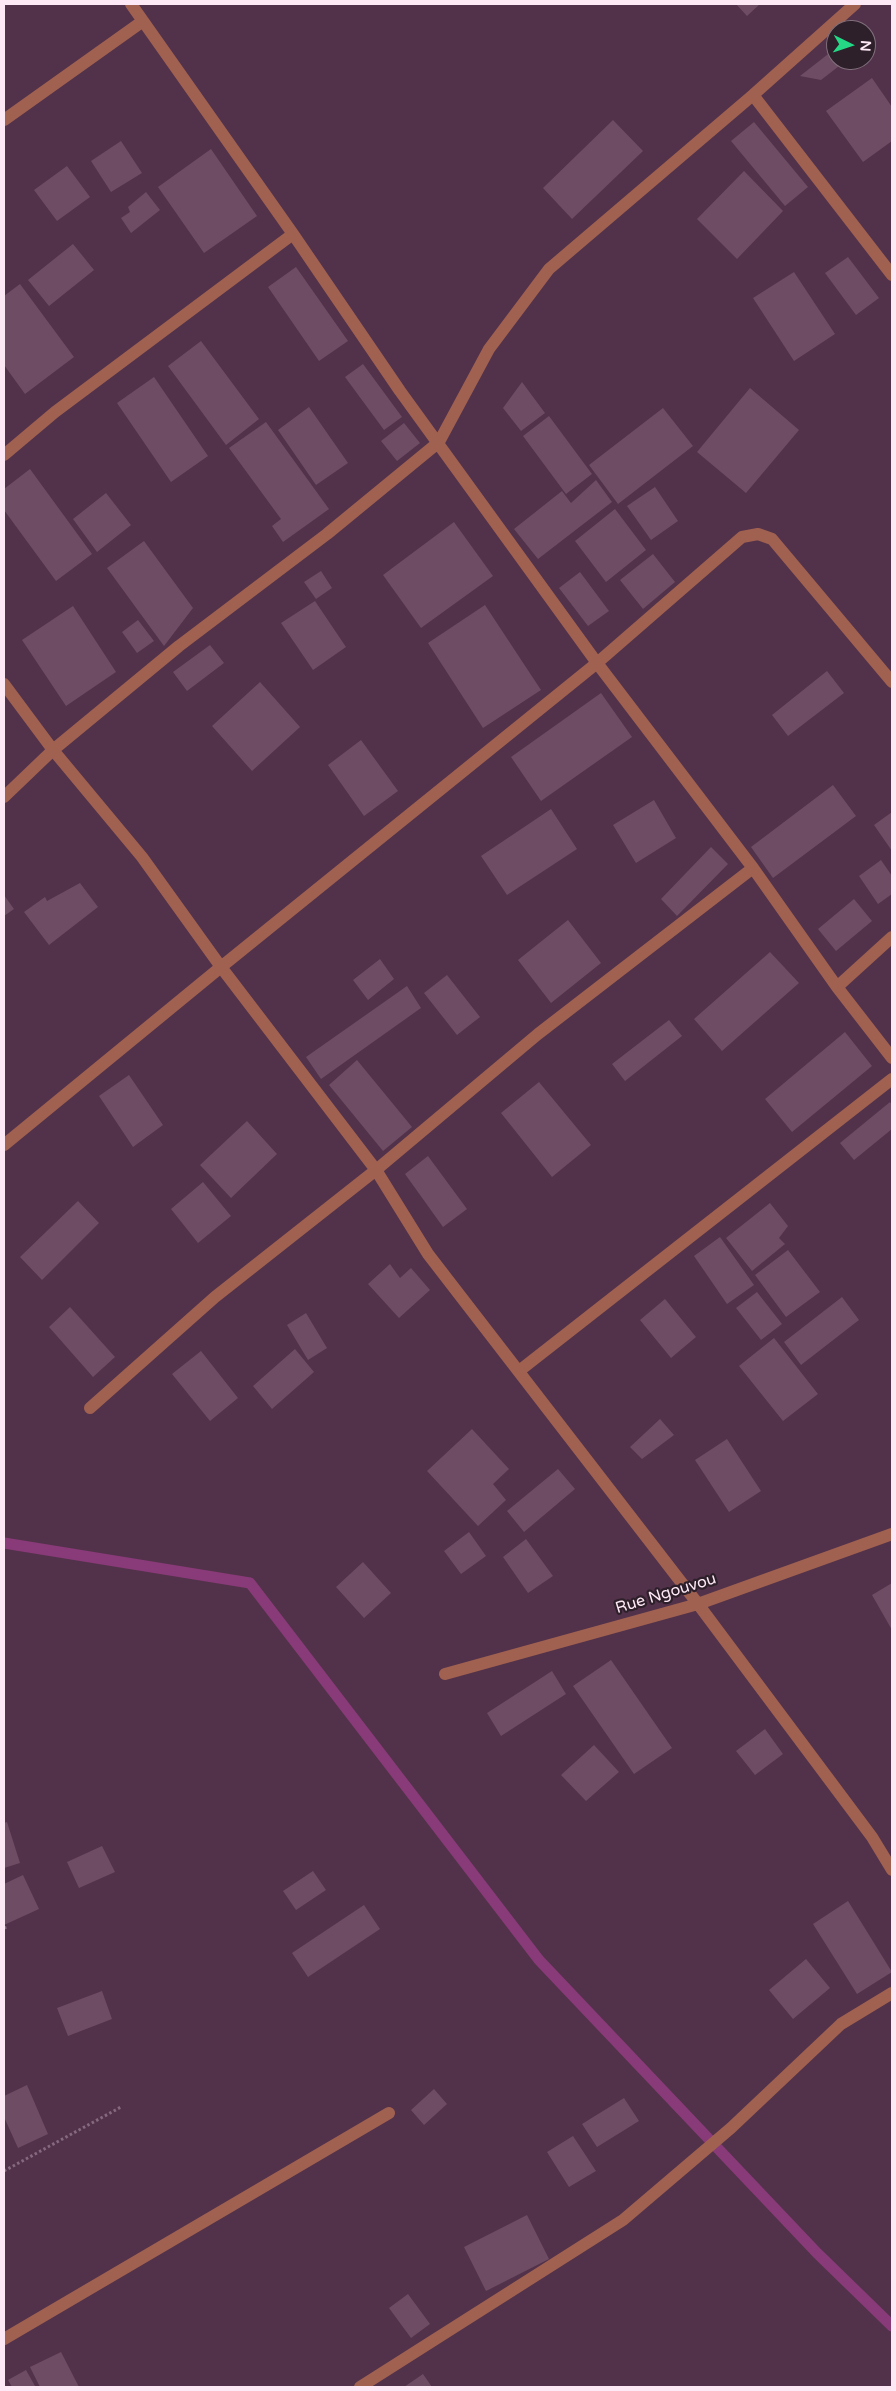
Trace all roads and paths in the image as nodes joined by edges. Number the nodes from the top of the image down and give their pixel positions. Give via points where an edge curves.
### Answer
1 (131, 4) edge
2 (855, 4) edge
3 (143, 20) junction
4 (753, 94) junction
5 (4, 120) edge
6 (293, 234) junction
7 (892, 275) edge
8 (438, 442) junction
9 (4, 456) edge
10 (598, 663) junction
11 (892, 682) edge
12 (4, 684) edge
13 (54, 750) junction
14 (4, 797) edge
15 (753, 868) junction
16 (892, 937) edge
17 (221, 967) junction
18 (837, 987) junction
19 (892, 1058) edge
20 (892, 1080) edge
21 (4, 1145) edge
22 (376, 1170) junction
23 (519, 1371) junction
24 (90, 1408) dead end
25 (892, 1534) edge
26 (698, 1604) junction
27 (445, 1674) dead end
28 (892, 1870) edge
29 (892, 1993) edge
30 (121, 2107) dead end
31 (389, 2113) dead end
32 (4, 2171) edge
33 (4, 2339) edge
34 (360, 2387) edge

1 - 3 street
2 - 4 street
3 - 5 street
3 - 6 street
4 - 7 street
4 - 8 street via 549,269 489,349
6 - 8 street
6 - 9 street via 55,412
8 - 10 street
8 - 13 street via 327,534 179,646
10 - 11 street via 742,537 758,534 772,539
10 - 15 street
10 - 17 street
12 - 13 street
13 - 14 street
13 - 17 street via 142,857
15 - 18 street
15 - 22 street via 538,1034
16 - 18 street
17 - 21 street
17 - 22 street
18 - 19 street
20 - 23 street
22 - 23 street via 428,1254
22 - 24 street via 215,1297
23 - 26 street
25 - 26 street, Rue Ngouvou
26 - 27 street, Rue Ngouvou
26 - 28 street via 872,1837
29 - 34 street via 841,2024 731,2128 623,2220
30 - 32 path
31 - 33 street

